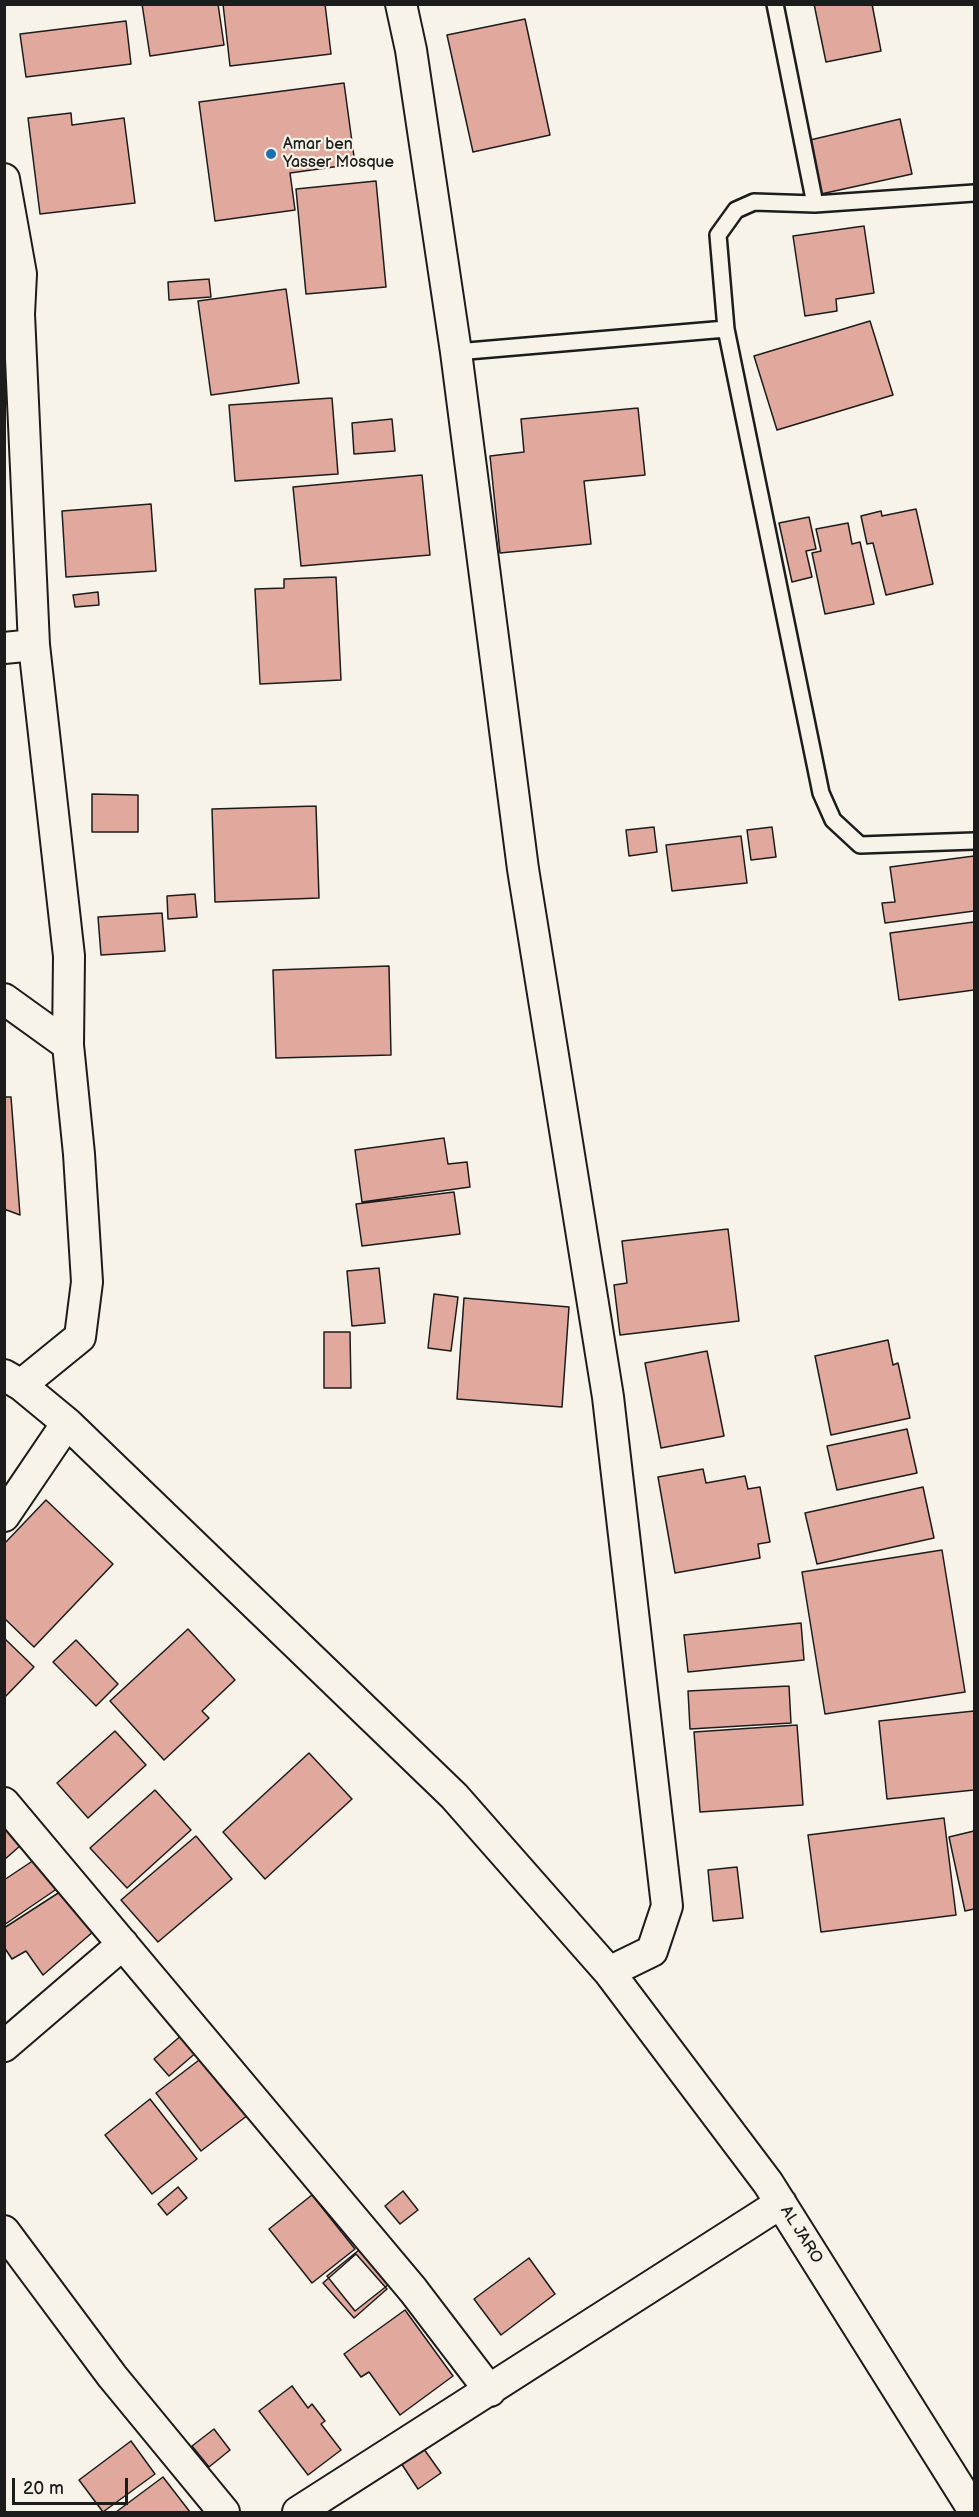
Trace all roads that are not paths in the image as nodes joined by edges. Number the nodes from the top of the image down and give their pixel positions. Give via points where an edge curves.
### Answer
1 (401, 4) edge
2 (775, 4) edge
3 (4, 179) edge
4 (975, 193) edge
5 (815, 204) junction
6 (13, 275) edge
7 (726, 329) junction
8 (456, 352) junction
9 (19, 646) edge
10 (975, 841) edge
11 (4, 999) edge
12 (68, 1045) junction
13 (13, 1380) edge
14 (66, 1423) junction
15 (4, 1516) edge
16 (4, 1803) edge
17 (123, 1944) junction
18 (609, 1972) junction
19 (4, 2046) edge
20 (781, 2203) junction
21 (4, 2231) edge
22 (490, 2391) junction
23 (975, 2511) edge
24 (224, 2512) edge
25 (298, 2512) edge

1 - 8 street
2 - 5 lane
3 - 6 street
4 - 5 lane
5 - 7 lane via 754,202 736,210 718,235
6 - 9 street via 20,314
7 - 8 lane
7 - 10 lane via 821,793 833,820 860,845
8 - 18 street via 523,869 608,1397 667,1906 652,1951
9 - 12 street via 69,956
11 - 12 street
12 - 13 street via 87,1282 80,1337
13 - 14 street, AL JARO
14 - 15 street
14 - 18 street, AL JARO via 454,1796
16 - 17 street
17 - 19 street
17 - 22 street via 405,2281
18 - 20 street, AL JARO
20 - 22 street
20 - 23 street, AL JARO
21 - 24 street via 112,2376
22 - 25 street

